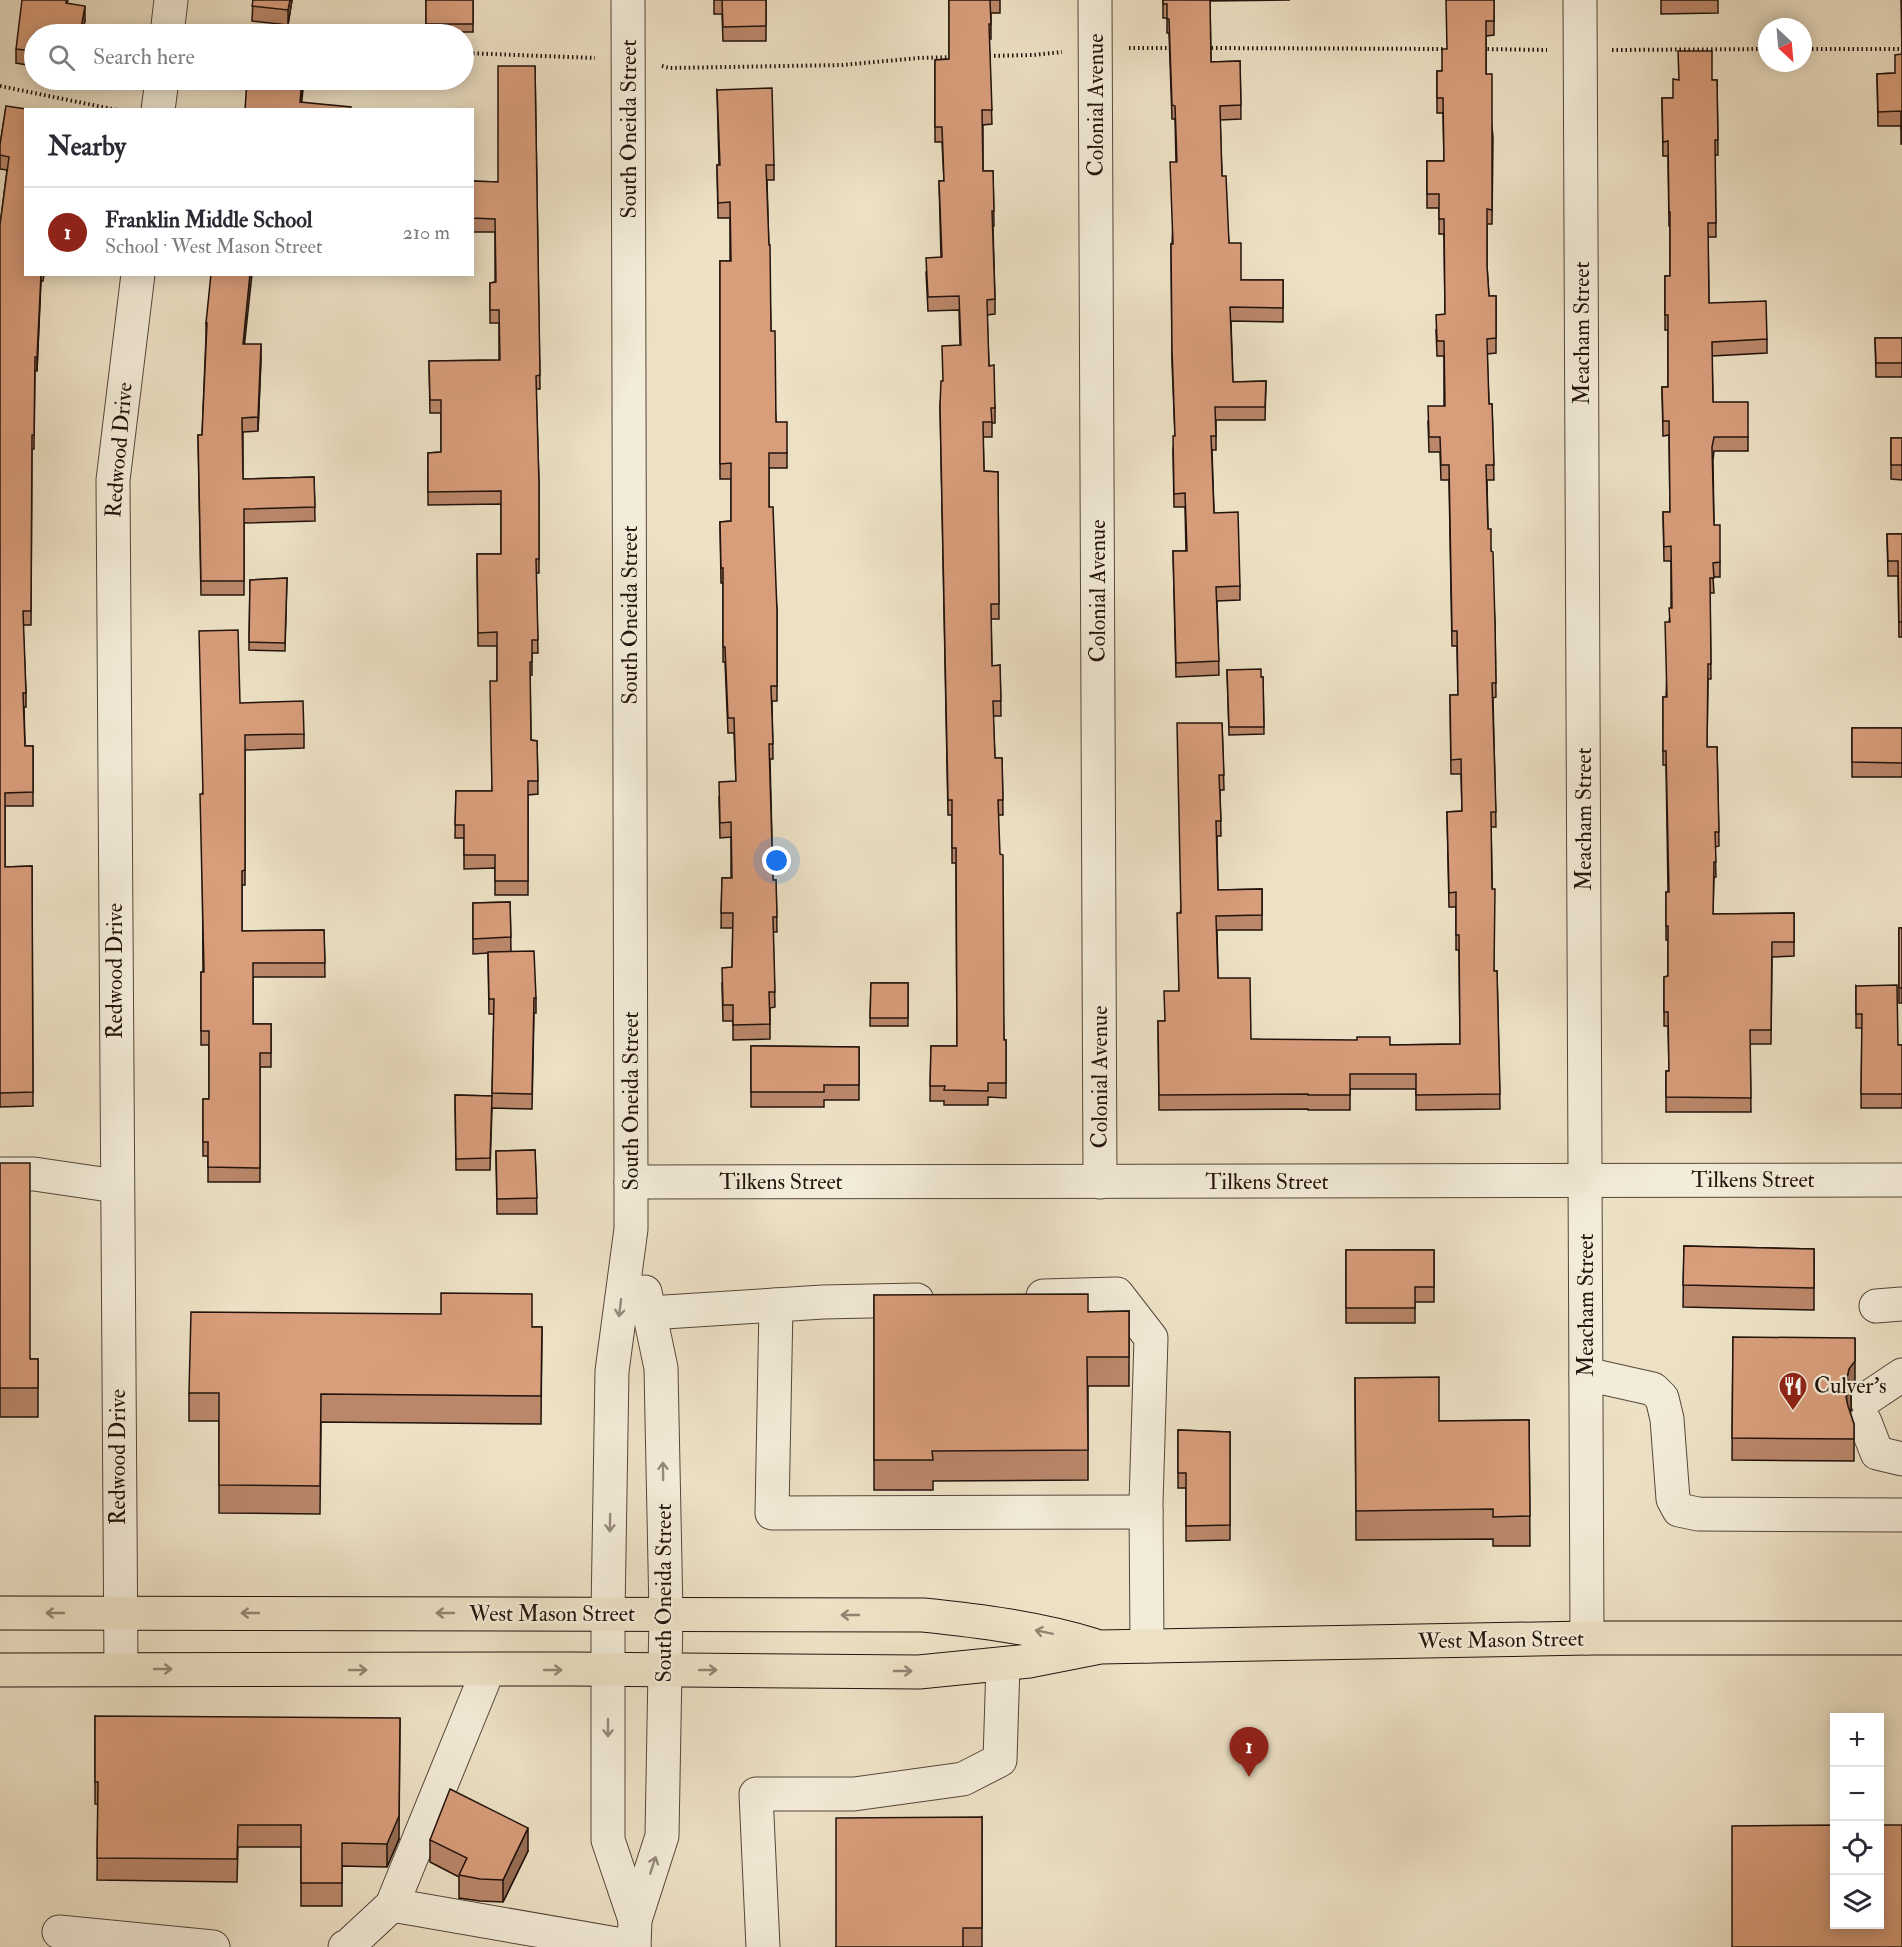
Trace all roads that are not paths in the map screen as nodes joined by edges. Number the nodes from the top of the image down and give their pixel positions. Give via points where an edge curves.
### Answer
1 (171, 0) edge
2 (628, 0) edge
3 (1095, 0) edge
4 (1580, 0) edge
5 (168, 24) edge
6 (161, 90) edge
7 (158, 108) edge
8 (138, 276) edge
9 (0, 1174) edge
10 (1902, 1180) edge
11 (1585, 1181) junction
12 (631, 1182) junction
13 (1100, 1182) junction
14 (116, 1185) junction
15 (631, 1229) junction
16 (1011, 1297) edge
17 (941, 1299) edge
18 (776, 1305) junction
19 (649, 1313) junction
20 (1586, 1374) junction
21 (1902, 1375) edge
22 (1902, 1459) edge
23 (1146, 1512) junction
24 (1902, 1515) edge
25 (0, 1613) edge
26 (119, 1614) junction
27 (608, 1614) junction
28 (666, 1614) junction
29 (1587, 1638) junction
30 (1902, 1638) edge
31 (1147, 1646) junction
32 (1100, 1647) junction
33 (1003, 1664) junction
34 (121, 1669) junction
35 (0, 1670) edge
36 (488, 1670) junction
37 (608, 1670) junction
38 (665, 1670) junction
39 (392, 1905) junction
40 (59, 1932) dead end
41 (635, 1938) edge
42 (213, 1947) edge
43 (345, 1947) edge
44 (763, 1947) edge

1 - 5 street
2 - 12 street, South Oneida Street
3 - 13 street, Colonial Avenue
4 - 11 street, Meacham Street
6 - 7 street
8 - 14 street, Redwood Drive via 113,480
9 - 14 street via 34,1174
10 - 11 street, Tilkens Street
11 - 13 street, Tilkens Street
11 - 20 street, Meacham Street
12 - 13 street, Tilkens Street
12 - 15 street, South Oneida Street
14 - 26 street, Redwood Drive
15 - 19 street, South Oneida Street
15 -> 27 street, South Oneida Street via 612,1371
16 - 23 street via 1117,1294 1151,1338
17 - 18 street
18 - 19 street
18 - 23 street via 772,1514
28 -> 19 street, South Oneida Street via 661,1368
20 - 24 street via 1653,1389 1662,1398 1673,1499 1679,1510 1698,1514
20 - 29 street, Meacham Street
21 - 22 street via 1866,1411 1877,1453
23 - 31 street
26 -> 25 main road, West Mason Street
27 -> 26 main road, West Mason Street
26 - 34 street, Redwood Drive
27 - 28 main road, West Mason Street
27 - 37 street, South Oneida Street
32 -> 28 main road, West Mason Street via 1017,1626 923,1615
28 - 38 street, South Oneida Street
29 - 30 main road, West Mason Street
29 - 31 main road, West Mason Street
31 - 32 main road, West Mason Street
32 - 33 main road, West Mason Street
38 -> 33 main road, West Mason Street via 919,1672
33 - 44 street via 1000,1760 963,1779 854,1794 756,1794
34 - 35 main road, West Mason Street
34 -> 36 main road, West Mason Street
36 -> 37 main road, West Mason Street
36 - 39 street
37 - 38 main road, West Mason Street
37 -> 41 street, South Oneida Street via 608,1840
41 -> 38 street, South Oneida Street via 662,1836
39 - 41 street
39 - 43 street
40 - 42 street

